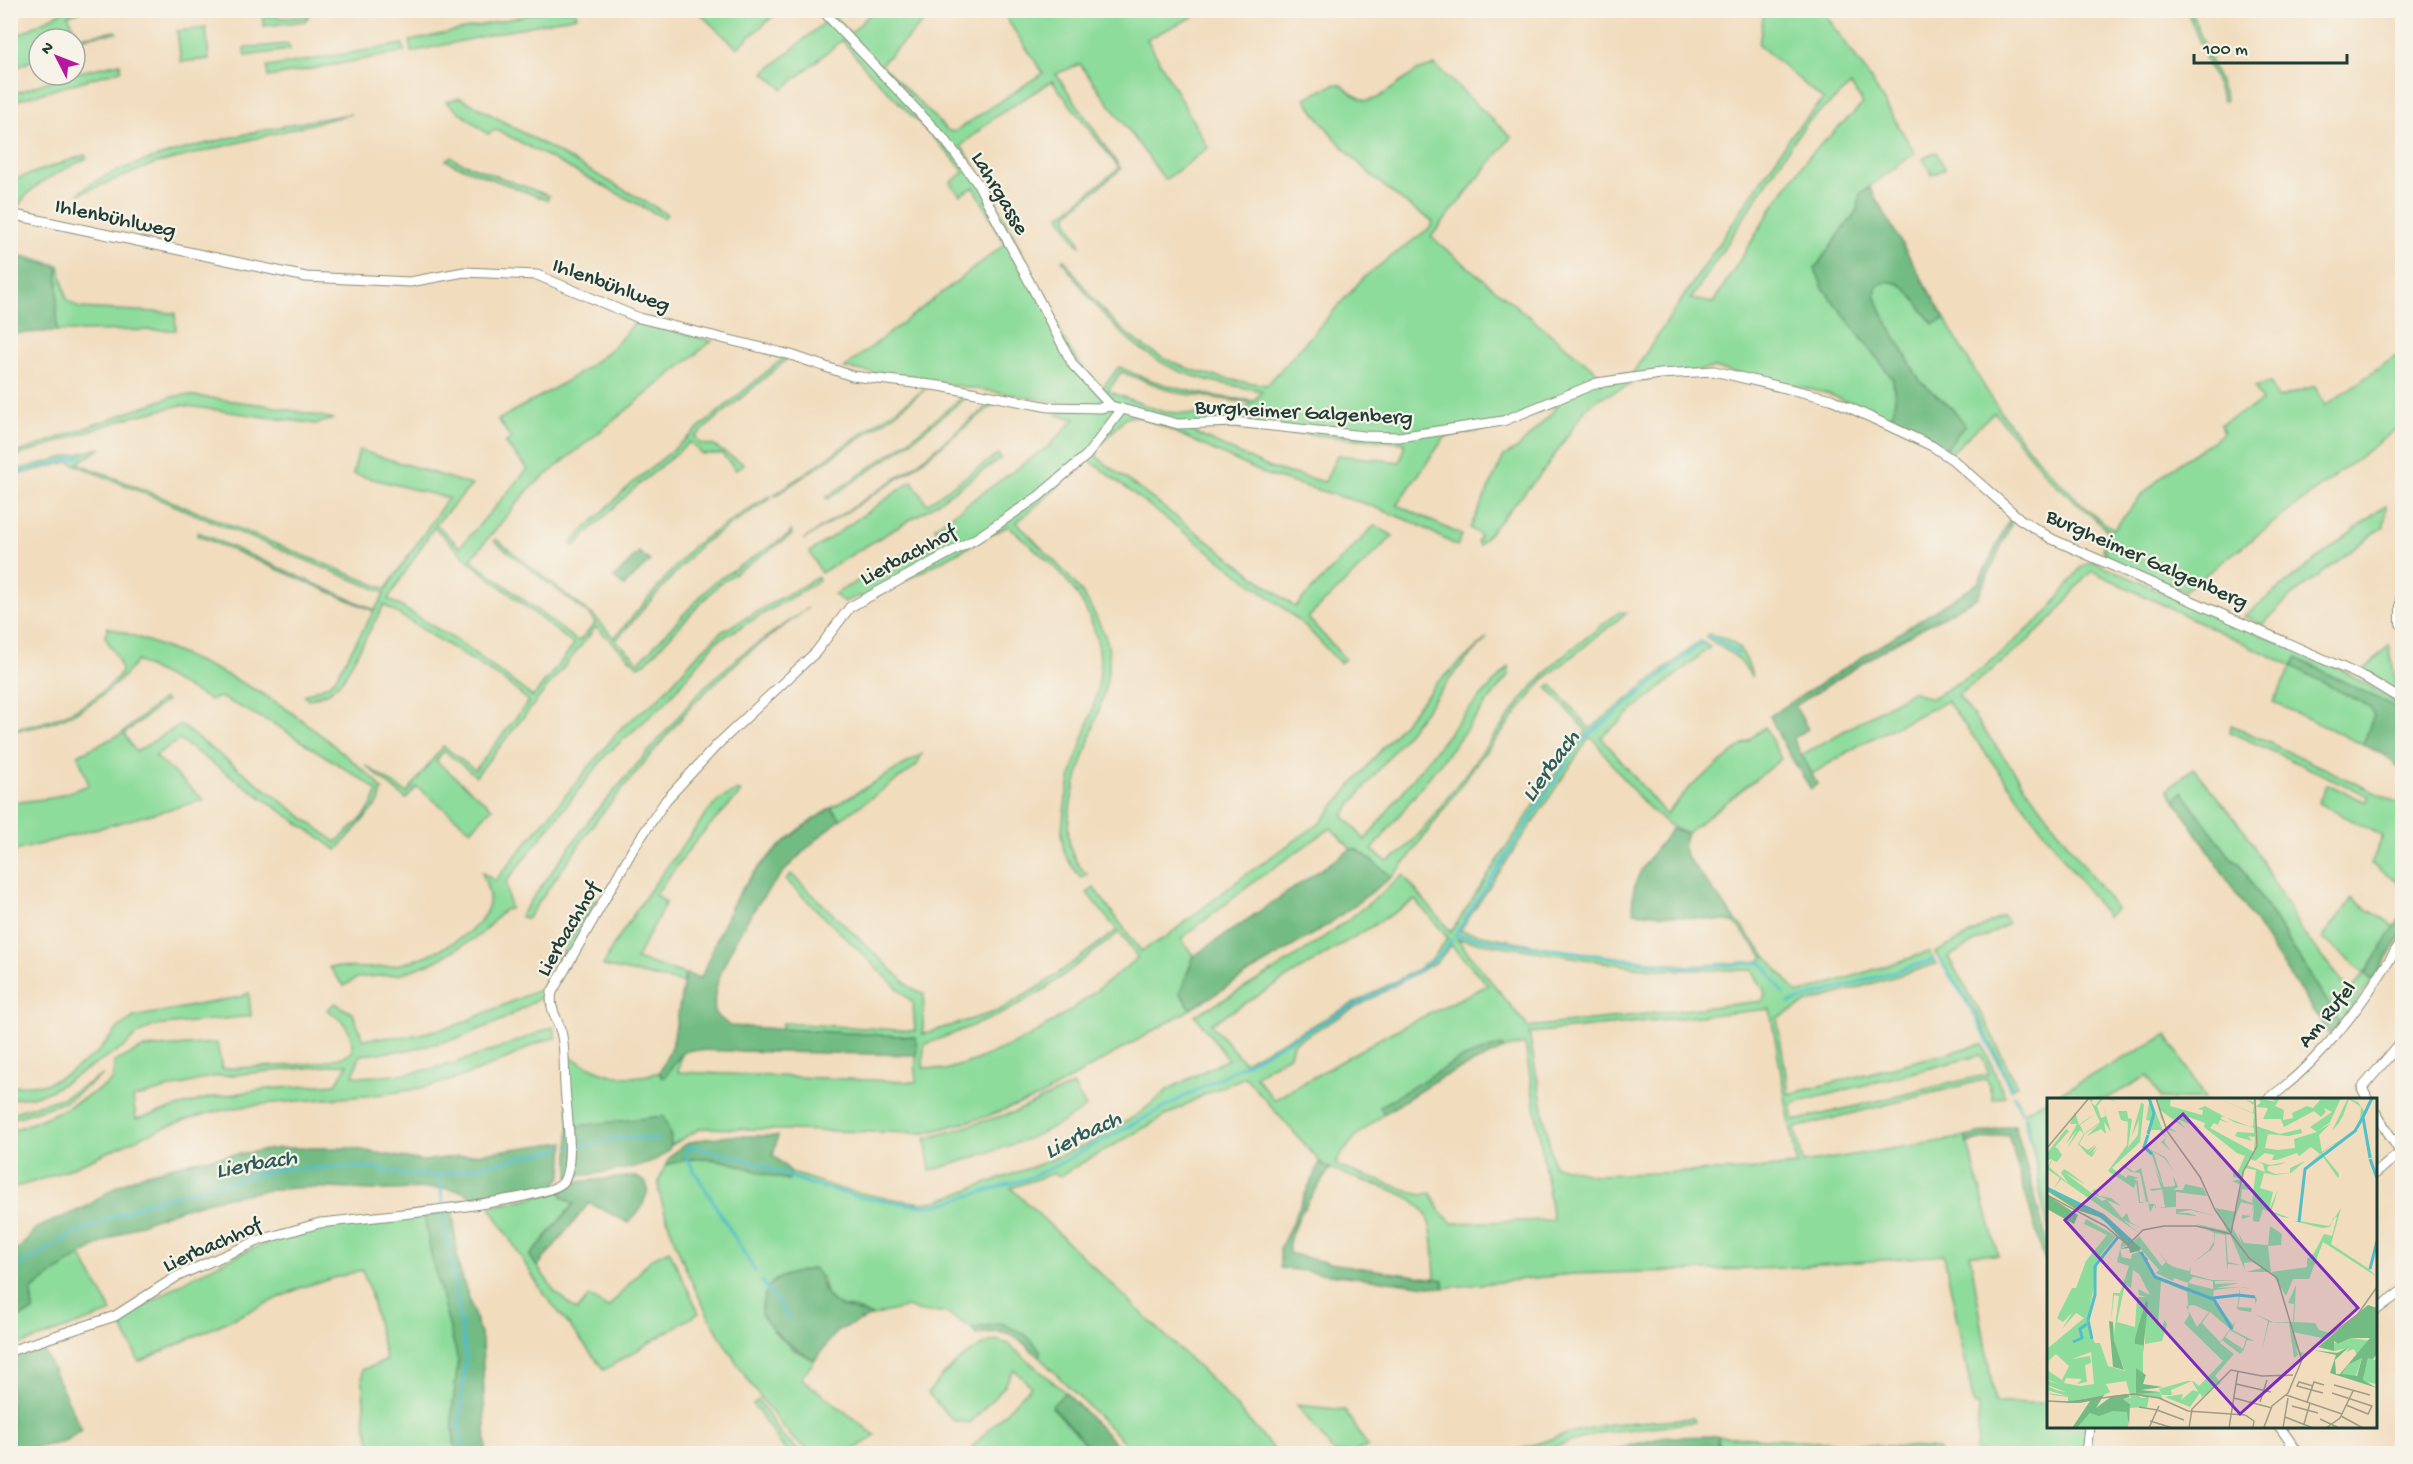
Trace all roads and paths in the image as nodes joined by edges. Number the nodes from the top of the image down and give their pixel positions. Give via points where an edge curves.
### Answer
1 (822, 10) edge
2 (10, 214) edge
3 (1099, 393) junction
4 (1111, 406) junction
5 (1091, 407) junction
6 (1122, 409) junction
7 (2403, 560) edge
8 (2403, 623) edge
9 (2403, 700) edge
10 (2403, 940) edge
11 (2403, 1041) edge
12 (2270, 1098) edge
13 (2367, 1098) edge
14 (2377, 1115) edge
15 (2402, 1153) edge
16 (2377, 1172) edge
17 (2403, 1291) edge
18 (2377, 1309) edge
19 (10, 1351) edge
20 (2089, 1428) edge
21 (2280, 1428) edge
22 (2085, 1454) edge
23 (2299, 1454) edge

1 - 3 street, Lahrgasse via 946,141 978,184 1073,365
2 - 5 street, Ihlenbühlweg via 306,276 410,282 464,272 537,275 639,318 791,355 852,376 940,386 1049,407
3 - 4 street, Lahrgasse
3 - 5 street
4 - 5 street, Ihlenbühlweg
4 - 6 street
6 - 9 street, Burgheimer Galgenberg via 1178,424 1234,422 1399,437 1503,421 1597,383 1714,371 1831,399 1880,421 1953,460 2020,519 2052,539 2366,678
6 - 19 street, Lierbachhof via 1087,455 1039,496 977,538 850,607 816,652 718,744 649,824 552,992 553,1015 562,1038 568,1159 564,1181 557,1188 501,1200 320,1224 260,1240 176,1277 115,1316
7 - 8 street
10 - 12 street, Am Rufel via 2333,1040 2292,1082
11 - 13 street via 2362,1088
14 - 15 street
15 - 16 street
17 - 18 street
20 - 22 street
21 - 23 street

